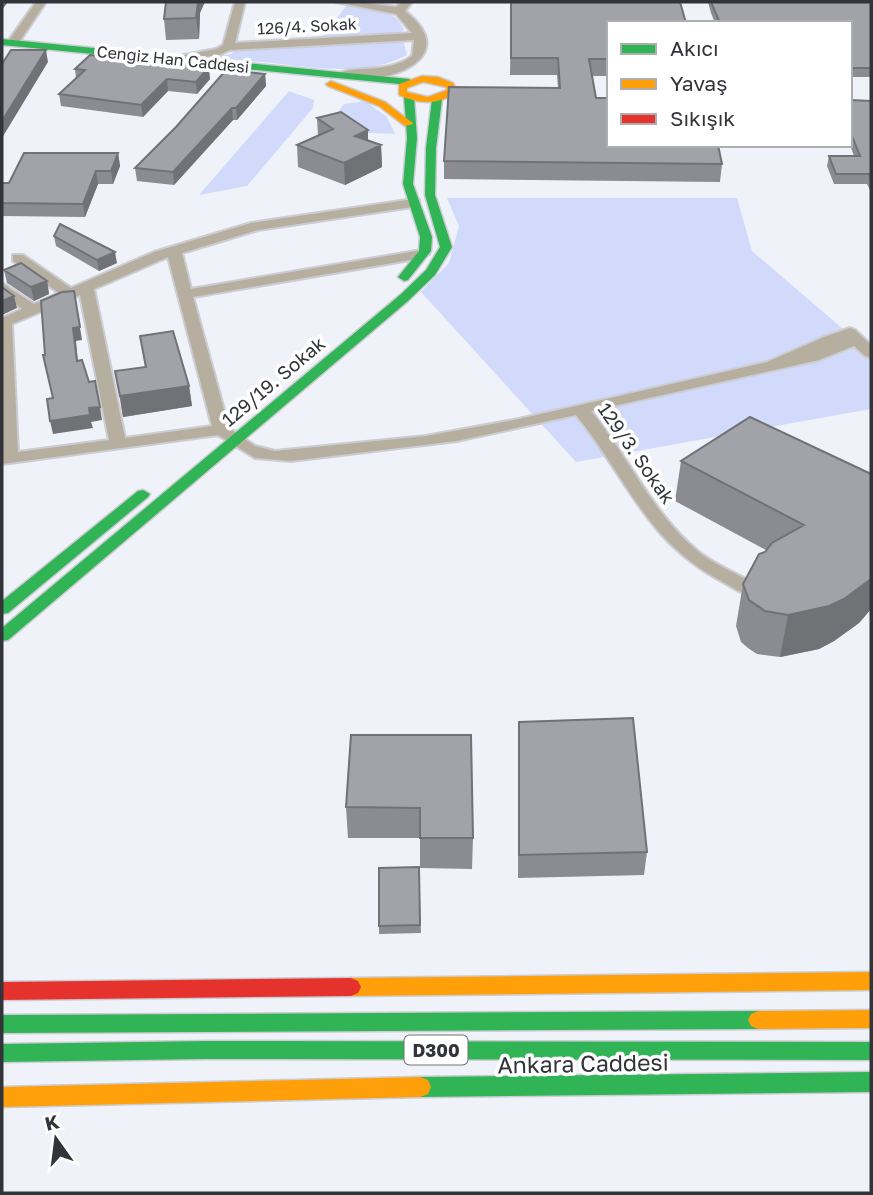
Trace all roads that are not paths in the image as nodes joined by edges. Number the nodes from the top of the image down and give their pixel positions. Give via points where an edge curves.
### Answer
1 (41, 2) edge
2 (240, 2) edge
3 (341, 2) edge
4 (407, 2) edge
5 (399, 11) junction
6 (420, 38) junction
7 (5, 45) edge
8 (228, 47) junction
9 (175, 59) junction
10 (153, 64) junction
11 (338, 79) junction
12 (409, 84) junction
13 (409, 124) junction
14 (414, 203) junction
15 (174, 251) junction
16 (422, 254) junction
17 (19, 263) edge
18 (2, 287) edge
19 (86, 287) junction
20 (71, 294) junction
21 (185, 294) junction
22 (33, 310) junction
23 (3, 323) edge
24 (871, 353) edge
25 (273, 386) dead end
26 (580, 409) junction
27 (229, 430) junction
28 (118, 443) junction
29 (200, 447) dead end
30 (6, 458) edge
31 (159, 481) dead end
32 (748, 588) edge
33 (2, 609) edge
34 (2, 636) edge
35 (871, 981) edge
36 (2, 990) edge
37 (871, 1020) edge
38 (2, 1024) edge
39 (871, 1051) edge
40 (2, 1053) edge
41 (871, 1082) edge
42 (2, 1097) edge

1 - 7 street
2 - 8 street
3 - 5 street
4 - 5 street
5 - 6 street via 413,21
6 - 8 street, 126/4. Sokak
6 - 12 street
7 - 9 main road, Cengiz Han Caddesi
7 - 10 main road, Cengiz Han Caddesi
8 - 9 street, 126/4. Sokak
9 - 10 street, 126/4. Sokak
9 - 11 main road, Cengiz Han Caddesi
10 - 11 main road, Cengiz Han Caddesi
11 - 12 main road
11 - 13 main road via 395,110
12 - 13 main road
12 - 27 main road, 129/19. Sokak via 430,79 450,85 452,91 437,99 429,175 430,195 446,239 444,254 404,298
13 - 14 main road via 408,184
14 - 15 street via 257,226
14 - 16 main road via 426,237
15 - 19 street
15 - 21 street
16 - 21 street
16 - 25 main road, 129/19. Sokak via 399,283
17 - 20 street
18 - 22 street
19 - 20 street
19 - 28 street
20 - 22 street
21 - 27 street
22 - 23 street
23 - 30 street
24 - 26 street, 129/3. Sokak via 853,336 829,340 772,366
26 - 27 street via 509,428 363,449 265,456
26 - 32 street, 129/3. Sokak via 687,552
27 - 28 street
27 - 29 main road, 129/19. Sokak
27 - 34 main road, 129/19. Sokak
28 - 30 street
31 - 33 main road
35 - 36 main road
37 - 38 main road, Ankara Caddesi / D300
39 - 40 main road, Ankara Caddesi / D300
41 - 42 main road, Ankara Caddesi

